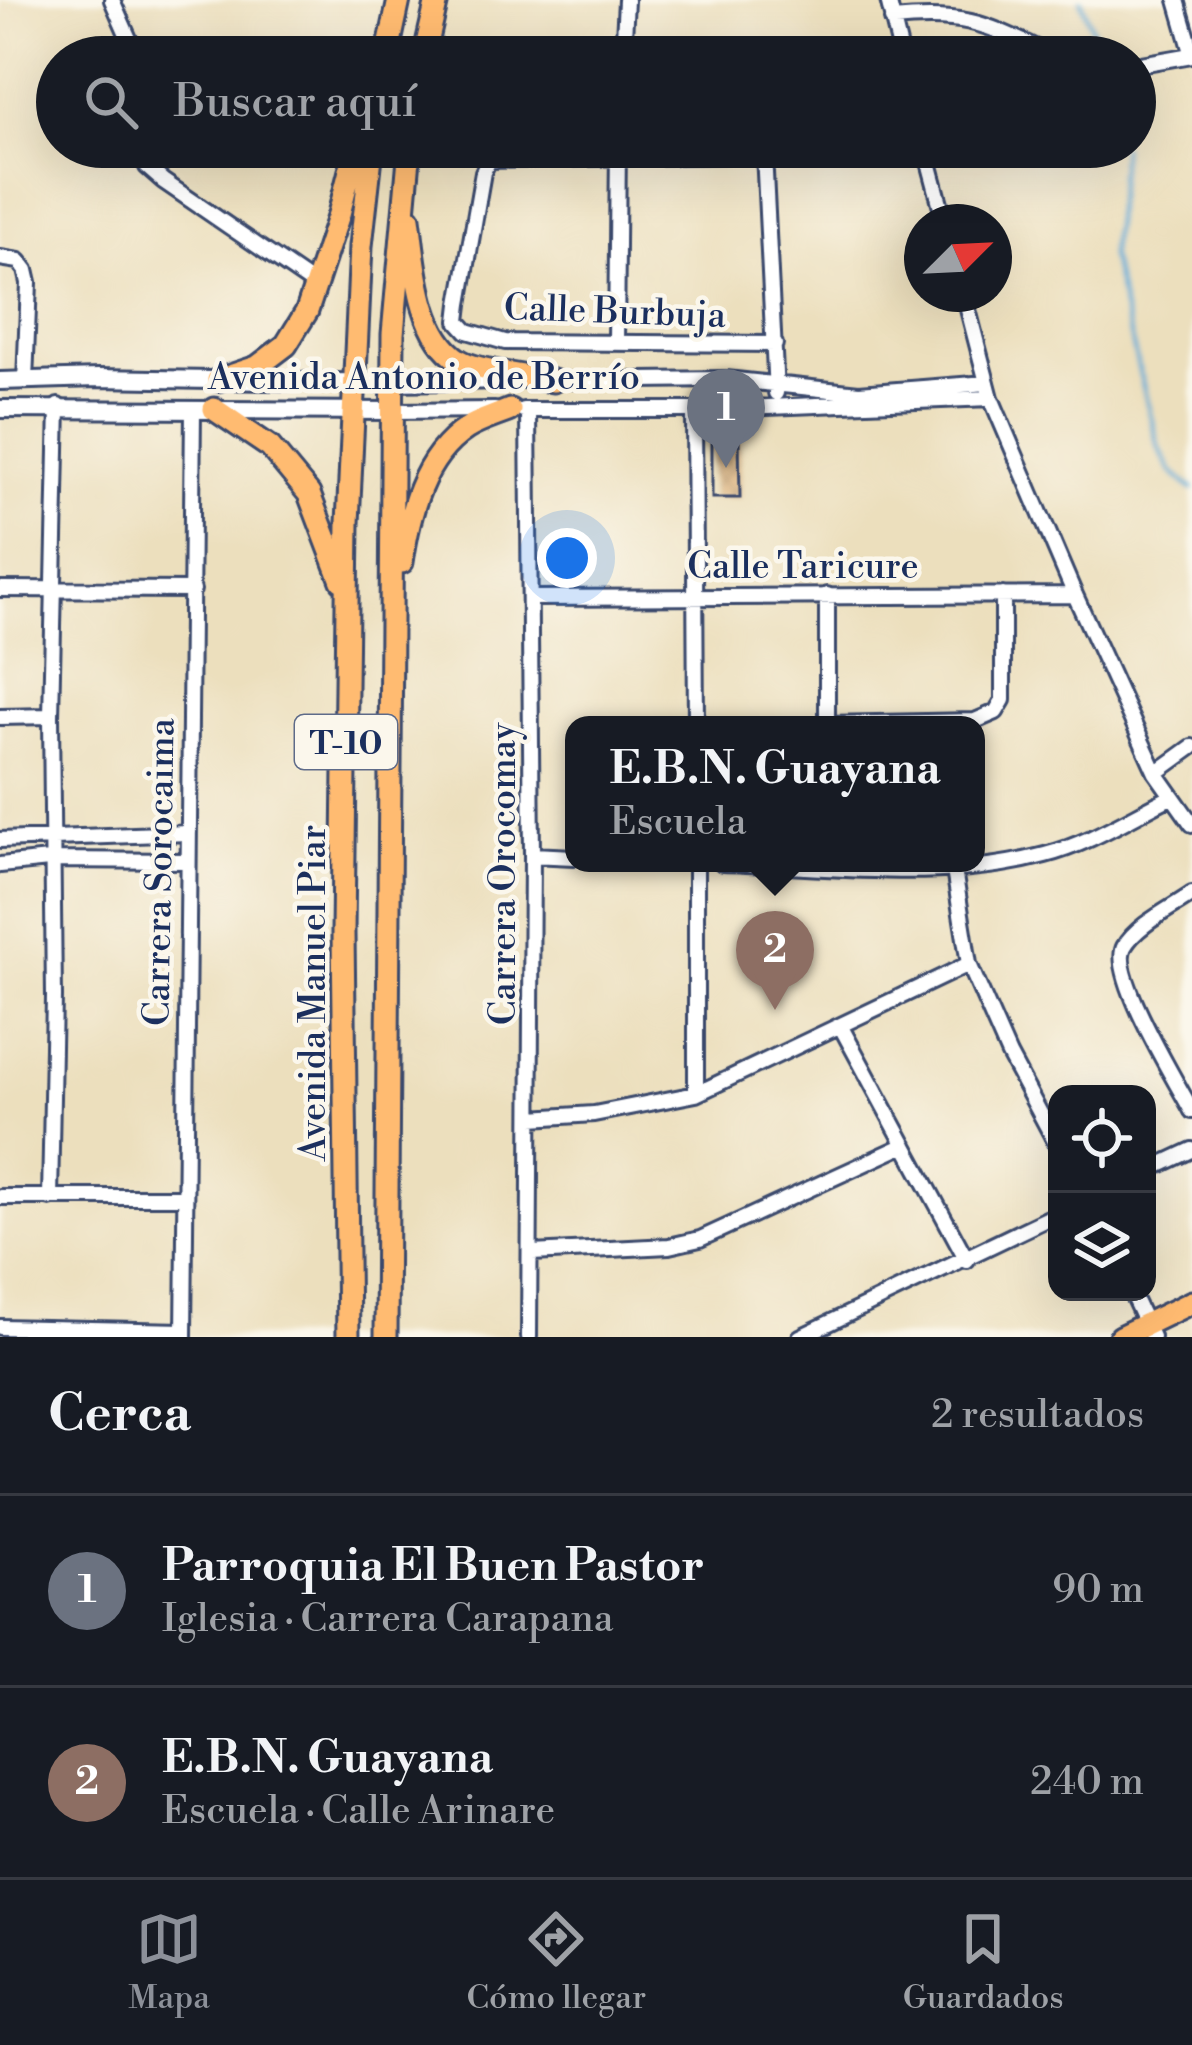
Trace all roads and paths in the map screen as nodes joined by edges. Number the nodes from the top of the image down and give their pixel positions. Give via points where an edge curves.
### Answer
1 (112, 0) edge
2 (400, 0) edge
3 (437, 0) edge
4 (626, 0) edge
5 (888, 0) edge
6 (1177, 0) edge
7 (892, 20) junction
8 (130, 36) edge
9 (392, 36) edge
10 (429, 36) edge
11 (624, 36) edge
12 (896, 36) edge
13 (1014, 36) edge
14 (1192, 53) edge
15 (1156, 60) edge
16 (150, 168) edge
17 (350, 168) edge
18 (370, 168) edge
19 (406, 168) edge
20 (485, 168) edge
21 (618, 168) edge
22 (765, 168) edge
23 (931, 168) edge
24 (404, 182) junction
25 (940, 204) edge
26 (0, 258) edge
27 (316, 286) junction
28 (969, 312) edge
29 (616, 343) junction
30 (775, 344) junction
31 (218, 380) junction
32 (0, 381) edge
33 (25, 381) junction
34 (553, 381) junction
35 (354, 382) junction
36 (392, 383) junction
37 (776, 384) junction
38 (989, 391) junction
39 (58, 406) junction
40 (776, 406) junction
41 (0, 409) edge
42 (204, 409) junction
43 (519, 410) junction
44 (694, 410) junction
45 (353, 411) junction
46 (392, 411) junction
47 (0, 589) edge
48 (52, 589) junction
49 (193, 590) junction
50 (696, 595) junction
51 (826, 595) junction
52 (1004, 595) junction
53 (1075, 595) junction
54 (347, 596) junction
55 (532, 598) junction
56 (391, 622) junction
57 (51, 716) junction
58 (696, 716) edge
59 (826, 716) edge
60 (0, 717) edge
61 (985, 717) edge
62 (1192, 747) edge
63 (1156, 773) junction
64 (1171, 797) junction
65 (1192, 824) edge
66 (188, 833) junction
67 (52, 836) junction
68 (0, 840) edge
69 (532, 855) junction
70 (565, 857) edge
71 (50, 860) junction
72 (187, 861) junction
73 (985, 864) edge
74 (0, 865) edge
75 (696, 872) edge
76 (953, 872) edge
77 (1192, 894) edge
78 (969, 964) junction
79 (841, 1027) junction
80 (696, 1094) junction
81 (1192, 1111) edge
82 (532, 1118) junction
83 (1048, 1127) edge
84 (905, 1145) junction
85 (1192, 1150) edge
86 (1156, 1167) edge
87 (0, 1197) edge
88 (184, 1197) junction
89 (50, 1198) junction
90 (1048, 1219) edge
91 (532, 1253) junction
92 (967, 1260) junction
93 (1135, 1301) edge
94 (1192, 1302) edge
95 (0, 1327) edge
96 (1149, 1331) edge
97 (184, 1334) edge
98 (808, 1336) edge
99 (348, 1337) edge
100 (386, 1337) edge
101 (529, 1337) edge
102 (1120, 1337) edge

1 - 8 street
2 - 9 main road
3 - 10 main road
4 - 11 street
5 - 7 street
6 - 14 street
7 - 12 street
7 - 13 street via 960,17
14 - 15 street
16 - 27 street
17 - 27 main road
18 - 35 main road, Avenida Manuel Piar / T-10
19 - 24 main road, T-10
20 - 29 street, Calle Burbuja via 458,321 505,342
21 - 29 street
22 - 30 street
23 - 25 street
24 - 34 main road via 430,326 459,360
24 - 36 main road, T-10
26 - 33 street via 19,261 28,276
27 - 31 main road via 286,345
28 - 38 street
29 - 30 street, Calle Burbuja
30 - 37 street
31 - 33 street, Avenida Antonio de Berrío
31 - 35 street, Avenida Antonio de Berrío
32 - 33 street, Avenida Antonio de Berrío
34 - 36 street, Avenida Antonio de Berrío
34 - 37 street, Avenida Antonio de Berrío
35 - 36 street, Avenida Antonio de Berrío
35 - 45 main road, Avenida Manuel Piar / T-10
36 - 46 main road, T-10
37 - 38 street, Avenida Antonio de Berrío via 859,394
37 - 40 street
38 - 40 street, Avenida Antonio de Berrío
38 - 53 street
39 - 41 street, Avenida Antonio de Berrío
39 - 42 street, Avenida Antonio de Berrío
39 - 48 street
40 - 44 street, Avenida Antonio de Berrío
42 - 45 street, Avenida Antonio de Berrío
42 - 49 street, Carrera Sorocaima
42 - 54 main road via 270,447 309,494
43 - 44 street, Avenida Antonio de Berrío
43 - 46 street, Avenida Antonio de Berrío
43 - 55 street, Carrera Orocomay
43 - 56 main road via 465,429 431,464 409,516
44 - 50 street
45 - 46 street, Avenida Antonio de Berrío
45 - 54 main road, Avenida Manuel Piar / T-10
46 - 56 main road, T-10
47 - 48 street
48 - 49 street
48 - 57 street
49 - 66 street, Carrera Sorocaima
50 - 51 street, Calle Taricure
50 - 55 street, Calle Taricure
50 - 58 street
51 - 52 street, Calle Taricure
51 - 59 street
52 - 53 street, Calle Taricure
52 - 61 street via 1003,700
53 - 63 street
54 - 99 main road, Avenida Manuel Piar / T-10
55 - 69 street, Carrera Orocomay
56 - 100 main road, T-10
57 - 60 street
57 - 67 street
62 - 63 street
63 - 64 street
64 - 65 street
64 - 73 street via 1059,850
66 - 67 street
66 - 72 street, Carrera Sorocaima
67 - 68 street
67 - 71 street
69 - 70 street
69 - 82 street, Carrera Orocomay
71 - 72 street
71 - 74 street
71 - 89 street
72 - 88 street, Carrera Sorocaima
75 - 80 street
76 - 78 street
77 - 81 street via 1124,948 1121,963
78 - 79 street
78 - 83 street
79 - 80 street
79 - 84 street
80 - 82 street
82 - 91 street, Carrera Orocomay
84 - 91 street via 700,1240
84 - 92 street
85 - 86 street
87 - 89 street
88 - 89 street
88 - 97 street, Carrera Sorocaima
90 - 92 street
91 - 101 street, Carrera Orocomay
92 - 98 street
93 - 96 street
94 - 96 main road
95 - 97 street
96 - 102 main road

